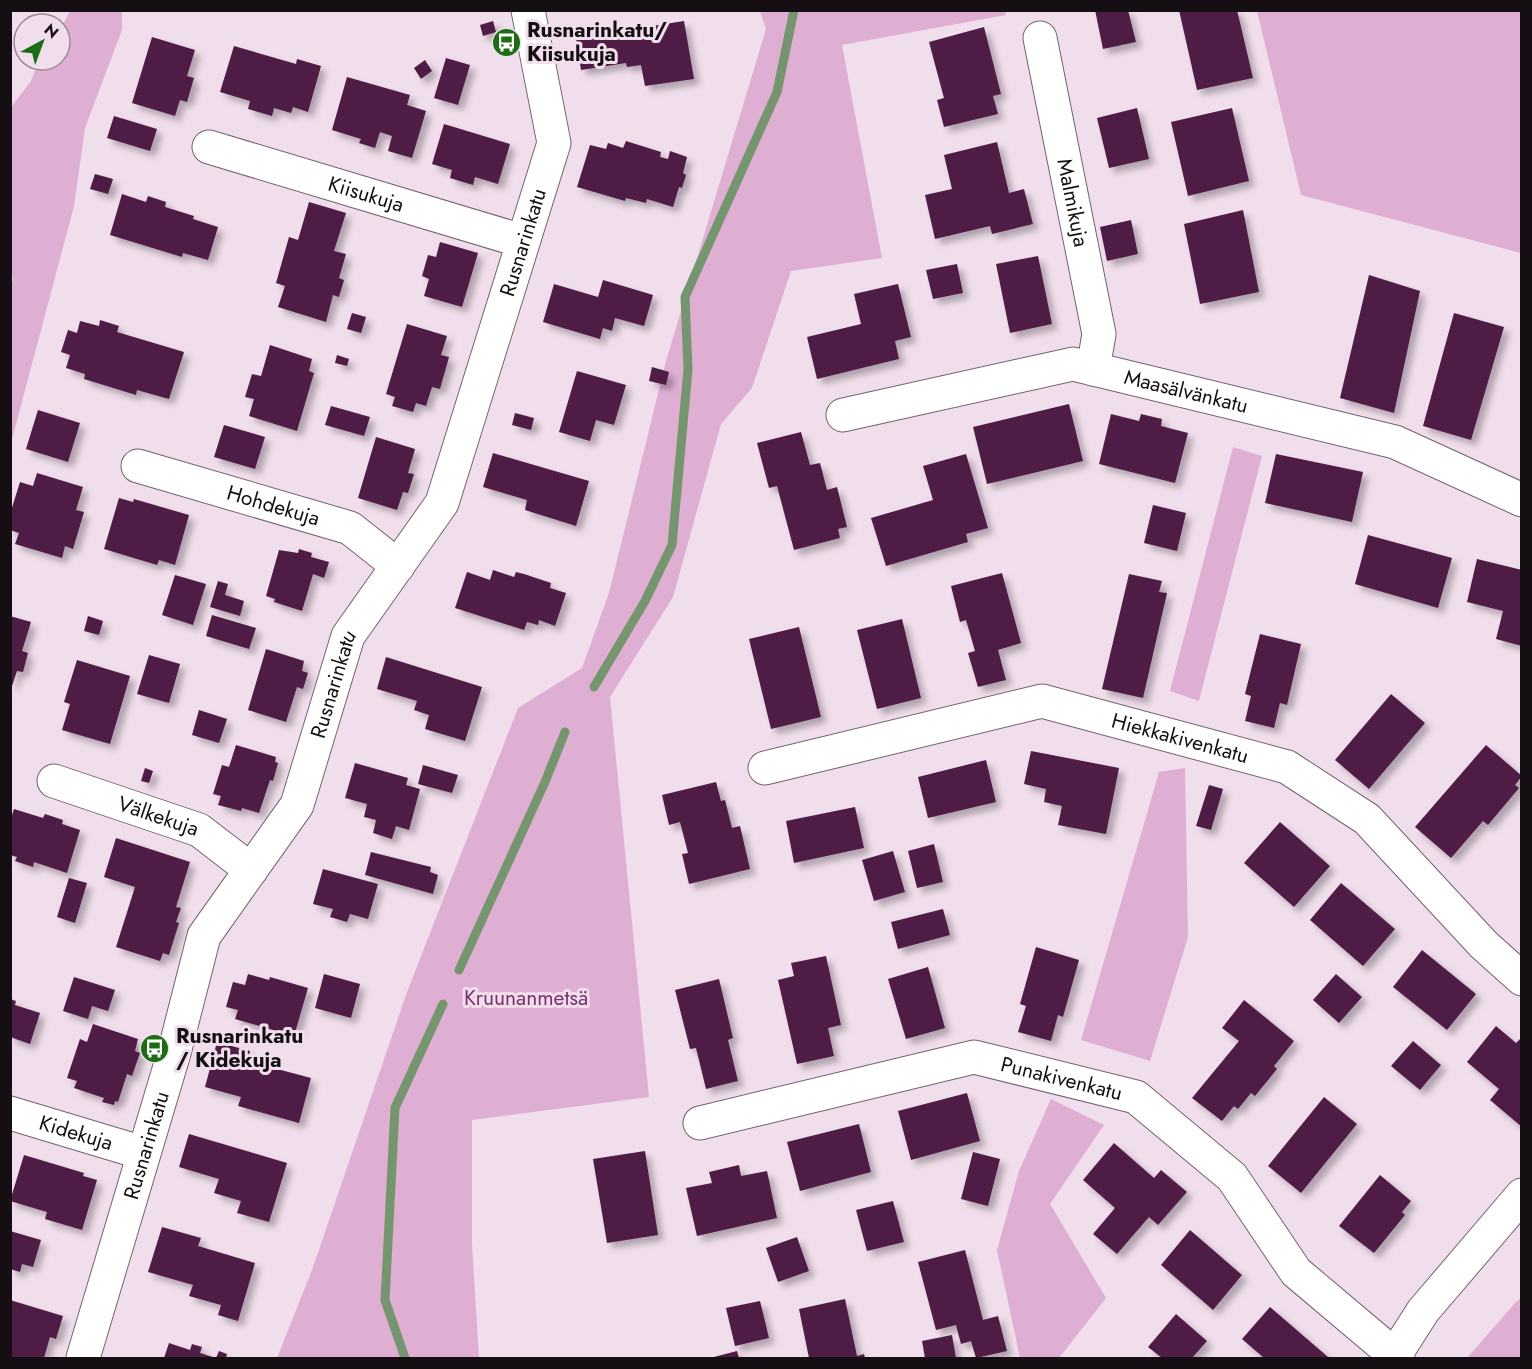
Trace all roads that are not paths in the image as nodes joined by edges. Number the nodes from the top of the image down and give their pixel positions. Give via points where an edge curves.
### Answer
1 (528, 10) edge
2 (1040, 38) dead end
3 (210, 147) dead end
4 (522, 241) junction
5 (1093, 369) junction
6 (843, 415) dead end
7 (138, 466) dead end
8 (1521, 500) edge
9 (398, 566) junction
10 (765, 768) dead end
11 (54, 781) dead end
12 (251, 870) junction
13 (1521, 979) edge
14 (10, 1113) edge
15 (700, 1123) dead end
16 (143, 1153) junction
17 (1521, 1195) edge
18 (1395, 1358) edge
19 (84, 1359) edge

1 - 4 street, Rusnarinkatu via 554,142
2 - 5 street, Malmikuja via 1099,334
3 - 4 street, Kiisukuja
4 - 9 street, Rusnarinkatu via 442,502
5 - 6 street, Maasälvänkatu via 1073,364
5 - 8 street, Maasälvänkatu via 1395,442
7 - 9 street, Hohdekuja via 350,528
9 - 12 street, Rusnarinkatu via 348,636 297,805
10 - 13 street, Hiekkakivenkatu via 1041,701 1287,767 1367,819 1484,945
11 - 12 street, Välkekuja via 199,830
12 - 16 street, Rusnarinkatu via 204,936
14 - 16 street, Kidekuja
15 - 18 street, Punakivenkatu via 974,1057 1136,1097 1232,1177 1296,1272
16 - 19 street, Rusnarinkatu
17 - 18 street via 1423,1311

